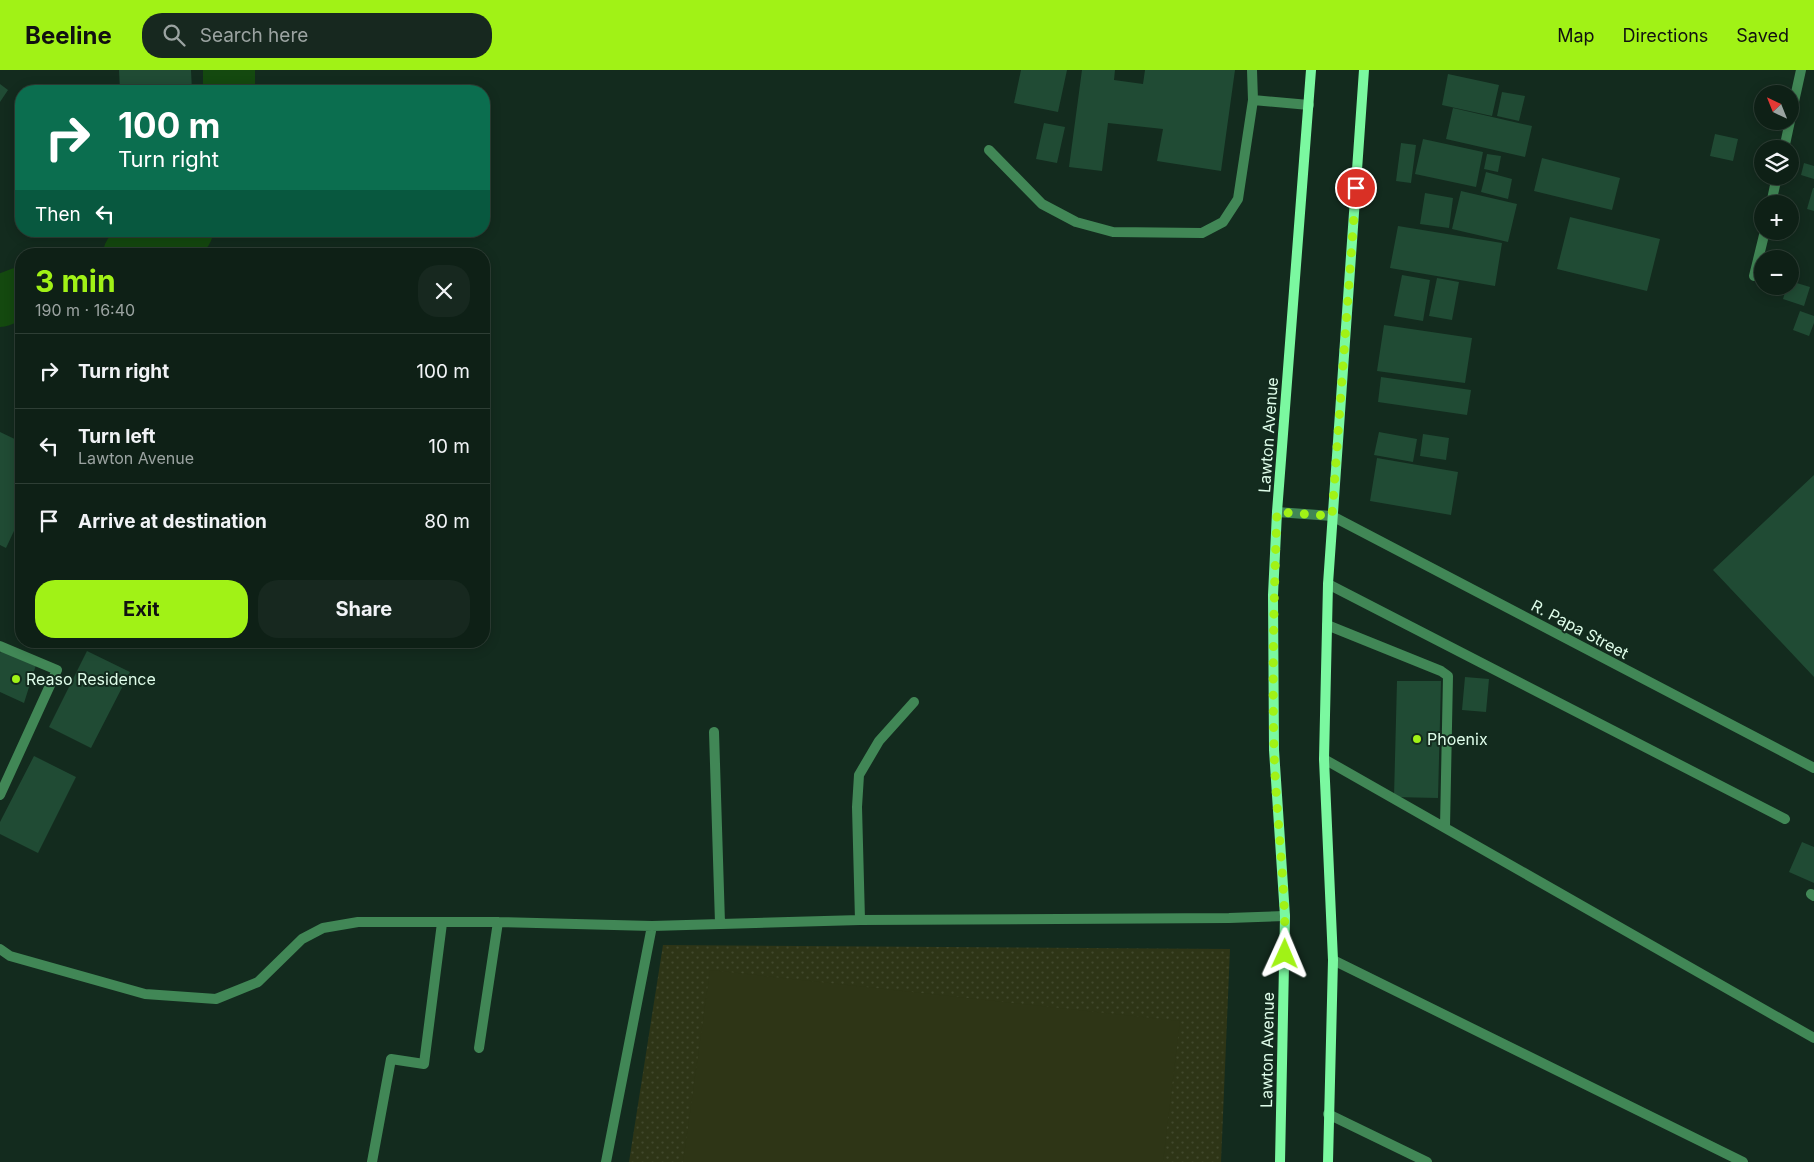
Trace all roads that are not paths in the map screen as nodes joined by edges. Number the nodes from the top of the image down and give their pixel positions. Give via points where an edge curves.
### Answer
1 (1252, 70) edge
2 (1311, 70) edge
3 (1364, 70) edge
4 (1802, 70) edge
5 (1798, 85) edge
6 (1254, 100) junction
7 (1309, 105) junction
8 (989, 150) dead end
9 (1277, 512) junction
10 (1332, 516) junction
11 (1328, 584) junction
12 (1327, 624) junction
13 (0, 646) edge
14 (914, 702) dead end
15 (714, 732) dead end
16 (1324, 759) junction
17 (1814, 768) edge
18 (0, 795) edge
19 (1785, 819) dead end
20 (1446, 827) junction
21 (1286, 916) junction
22 (860, 920) junction
23 (498, 922) junction
24 (442, 923) junction
25 (720, 923) junction
26 (652, 926) junction
27 (0, 950) edge
28 (1333, 960) junction
29 (1814, 1038) edge
30 (479, 1048) dead end
31 (1328, 1114) junction
32 (372, 1162) edge
33 (606, 1162) edge
34 (1280, 1162) edge
35 (1328, 1162) edge
36 (1426, 1162) edge
37 (1743, 1162) edge

1 - 6 street
2 - 7 main road, Lawton Avenue
3 - 10 main road
4 - 5 street
6 - 7 street
6 - 8 street via 1238,199 1223,222 1202,233 1113,232 1076,222 1042,204
7 - 9 main road, Lawton Avenue
9 - 10 street
9 - 21 main road, Lawton Avenue via 1273,595 1274,750
10 - 11 main road
10 - 17 street, R. Papa Street
11 - 12 main road
11 - 19 street
12 - 16 main road
12 - 20 street via 1448,676
13 - 18 street via 57,670
14 - 22 street via 879,741 859,775
15 - 25 street
16 - 20 street
16 - 28 main road
20 - 29 street
21 - 22 street
21 - 34 main road, Lawton Avenue
22 - 25 street
23 - 24 street
23 - 26 street
23 - 30 street
24 - 27 street via 358,922 322,928 302,938 258,982 216,999 145,994 10,956
24 - 32 street via 424,1064 391,1059
25 - 26 street
26 - 33 street
28 - 31 main road
28 - 37 street
31 - 35 main road
31 - 36 street

